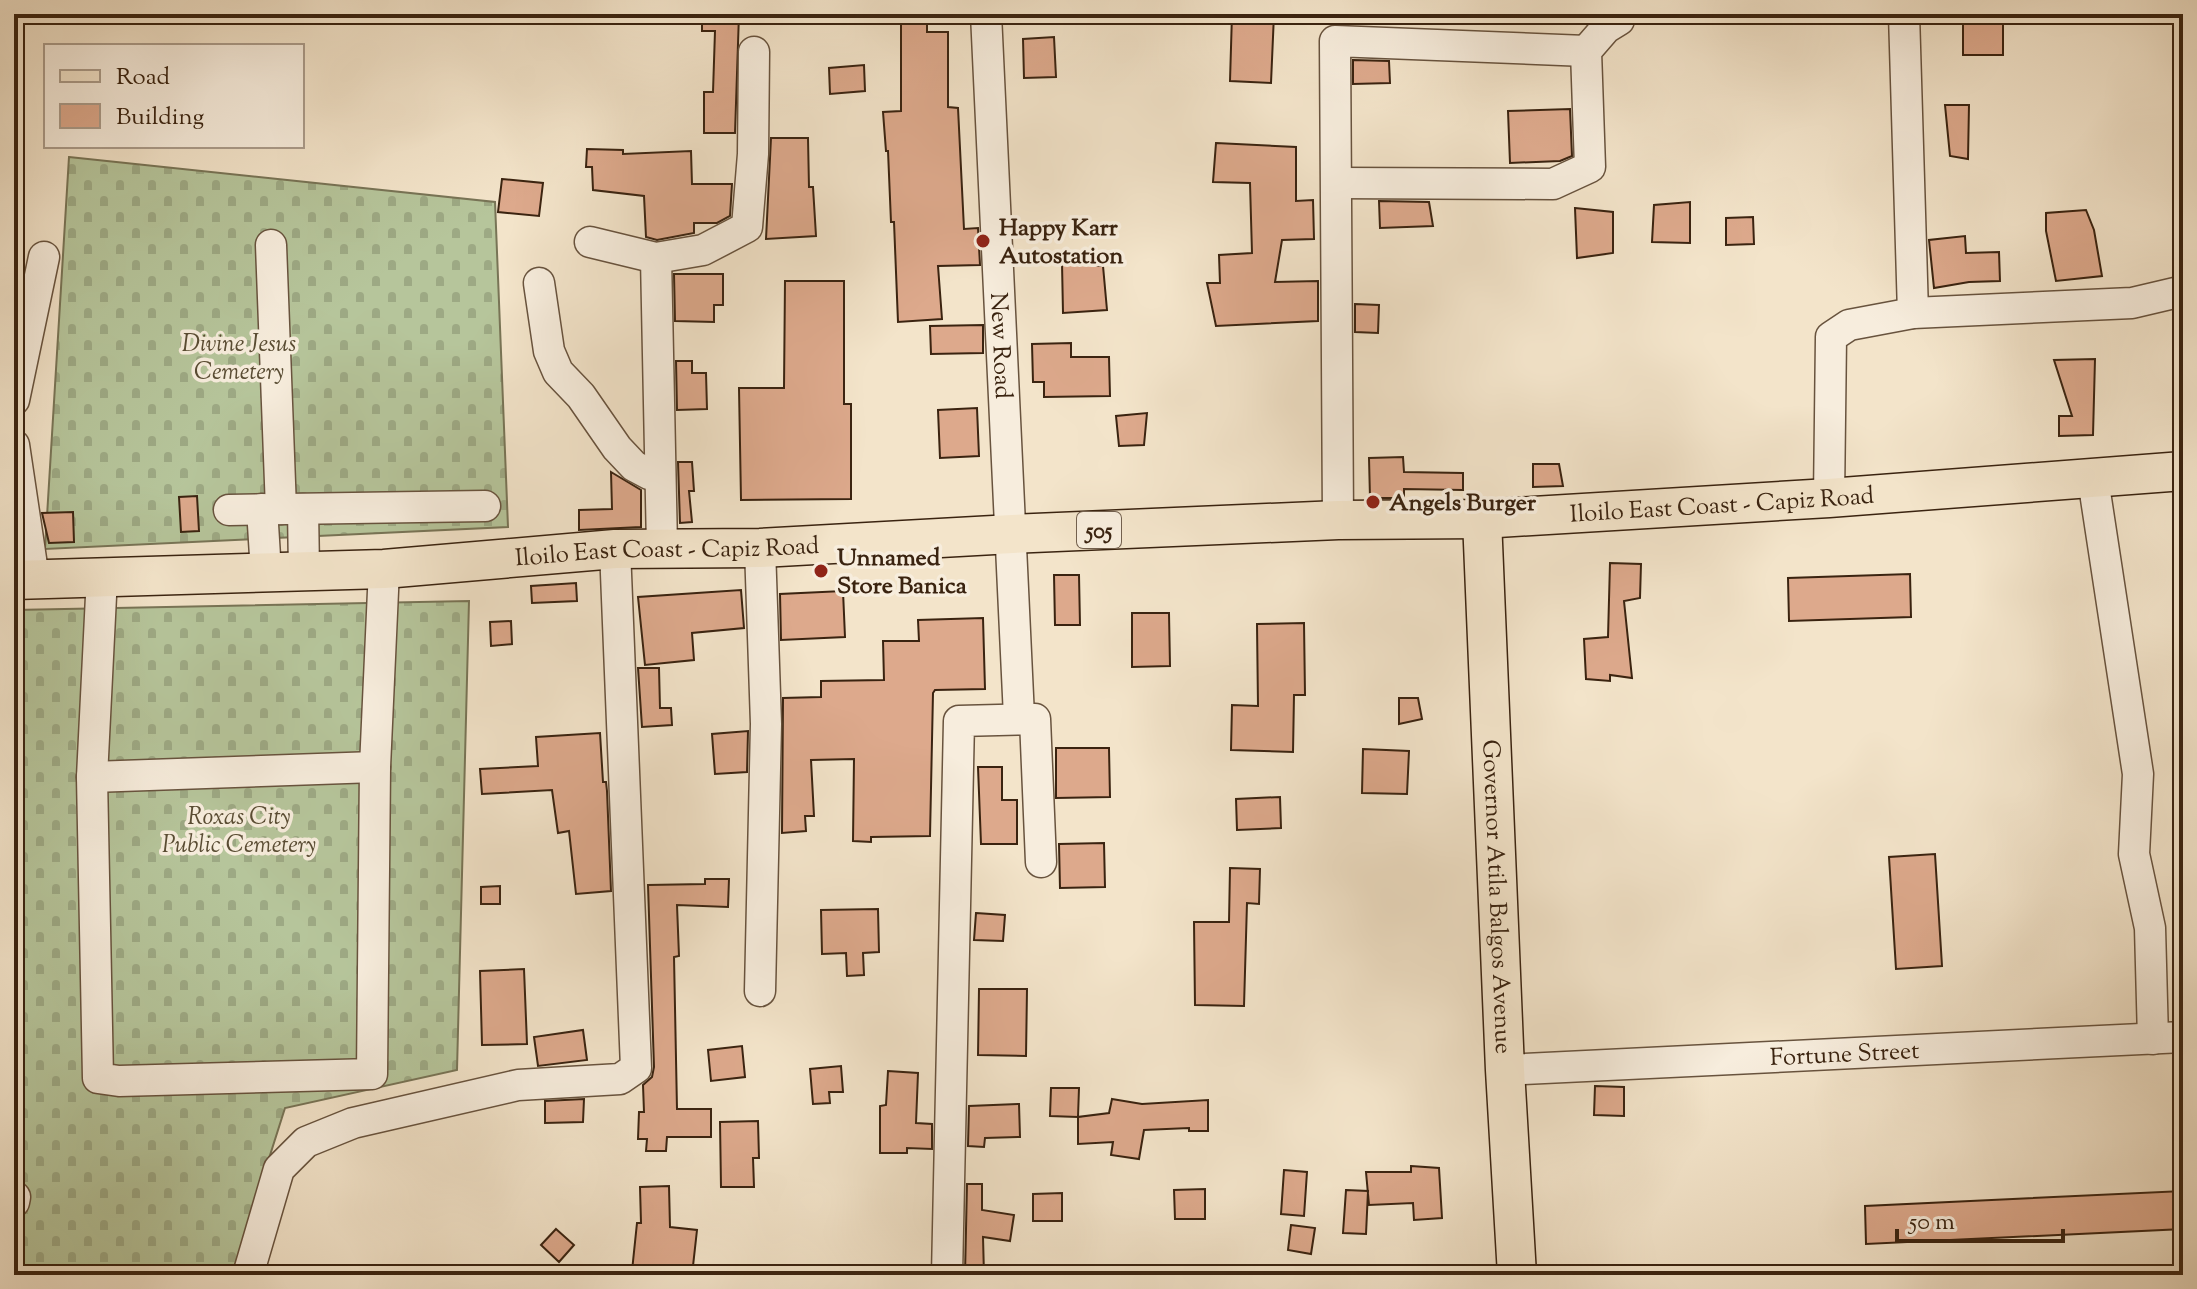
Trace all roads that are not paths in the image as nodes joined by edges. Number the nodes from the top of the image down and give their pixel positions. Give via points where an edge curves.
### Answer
1 (986, 14) edge
2 (1904, 14) edge
3 (1619, 20) dead end
4 (1586, 51) junction
5 (754, 52) dead end
6 (1337, 183) junction
7 (590, 242) dead end
8 (271, 245) dead end
9 (44, 257) dead end
10 (656, 258) junction
11 (539, 283) dead end
12 (2183, 291) edge
13 (1913, 313) junction
14 (14, 400) edge
15 (14, 445) edge
16 (2183, 471) edge
17 (660, 477) junction
18 (2093, 479) junction
19 (1829, 498) junction
20 (485, 506) dead end
21 (282, 509) junction
22 (229, 510) dead end
23 (1482, 519) junction
24 (1338, 520) junction
25 (1012, 534) junction
26 (662, 547) junction
27 (760, 548) junction
28 (615, 549) junction
29 (384, 569) junction
30 (304, 571) junction
31 (266, 572) junction
32 (102, 576) junction
33 (24, 580) edge
34 (1019, 717) junction
35 (375, 767) junction
36 (92, 777) junction
37 (1041, 862) dead end
38 (760, 991) dead end
39 (2183, 1037) edge
40 (2153, 1039) junction
41 (1505, 1070) junction
42 (248, 1275) edge
43 (947, 1275) edge
44 (1517, 1275) edge

1 - 25 street, New Road
2 - 13 street
3 - 4 street
4 - 6 street via 1590,167 1553,184
4 - 6 street via 1335,41
5 - 10 street via 747,227 703,250
6 - 24 street
7 - 10 street
8 - 21 street
9 - 14 street
10 - 17 street
11 - 17 street via 549,351 558,372 634,466
12 - 13 street via 2132,303
13 - 19 street via 1849,325 1831,337
15 - 33 street
16 - 18 main road, Iloilo East Coast - Capiz Road / 505
17 - 26 street
18 - 19 main road, Iloilo East Coast - Capiz Road / 505
18 - 40 street via 2138,774 2134,854 2150,928
19 - 23 main road, Iloilo East Coast - Capiz Road / 505
20 - 21 street
21 - 22 street
21 - 30 street
21 - 31 street
23 - 24 main road, Iloilo East Coast - Capiz Road / 505
23 - 41 main road, Governor Atila Balgos Avenue
24 - 25 main road, Iloilo East Coast - Capiz Road / 505
25 - 27 main road, Iloilo East Coast - Capiz Road / 505
25 - 34 street, New Road
26 - 27 main road, Iloilo East Coast - Capiz Road / 505
26 - 28 main road, Iloilo East Coast - Capiz Road / 505
27 - 38 street via 766,724
28 - 29 main road, Iloilo East Coast - Capiz Road / 505
28 - 42 street via 636,1068 620,1079 518,1085 353,1123 306,1142 279,1169
29 - 30 main road, Iloilo East Coast - Capiz Road / 505
29 - 35 street
30 - 31 main road, Iloilo East Coast - Capiz Road / 505
31 - 32 main road, Iloilo East Coast - Capiz Road / 505
32 - 33 main road, Iloilo East Coast - Capiz Road / 505
32 - 36 street
34 - 37 street via 1035,719
34 - 43 street via 959,721
35 - 36 street
35 - 36 street via 372,1074 98,1078
39 - 40 street, Fortune Street
40 - 41 street, Fortune Street
41 - 44 main road, Governor Atila Balgos Avenue

